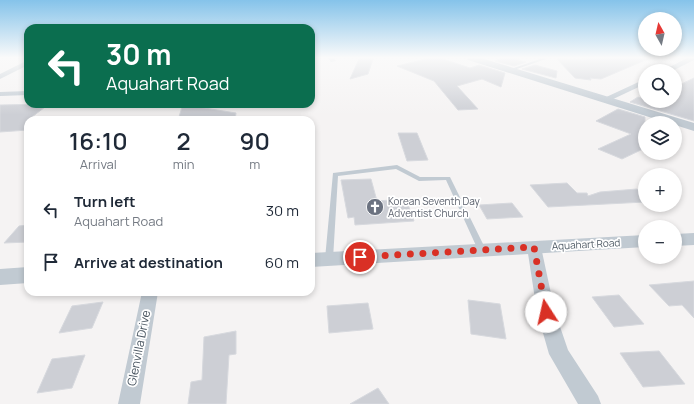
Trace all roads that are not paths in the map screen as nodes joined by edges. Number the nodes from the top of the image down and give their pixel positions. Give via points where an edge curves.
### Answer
1 (533, 77) edge
2 (638, 84) edge
3 (24, 93) edge
4 (0, 94) edge
5 (606, 99) junction
6 (694, 127) edge
7 (694, 239) edge
8 (682, 240) edge
9 (638, 241) edge
10 (534, 247) junction
11 (482, 250) junction
12 (320, 259) edge
13 (24, 275) edge
14 (0, 276) edge
15 (149, 296) edge
16 (129, 404) edge
17 (590, 404) edge

1 - 5 street
2 - 5 street
3 - 4 street
5 - 6 street
7 - 8 street
9 - 10 street, Aquahart Road
10 - 11 street, Aquahart Road
10 - 17 street via 546,312 559,354
11 - 12 street, Aquahart Road
11 - 12 lane via 448,178 419,179 397,168 335,174
13 - 14 street
15 - 16 street, Glenvilla Drive

